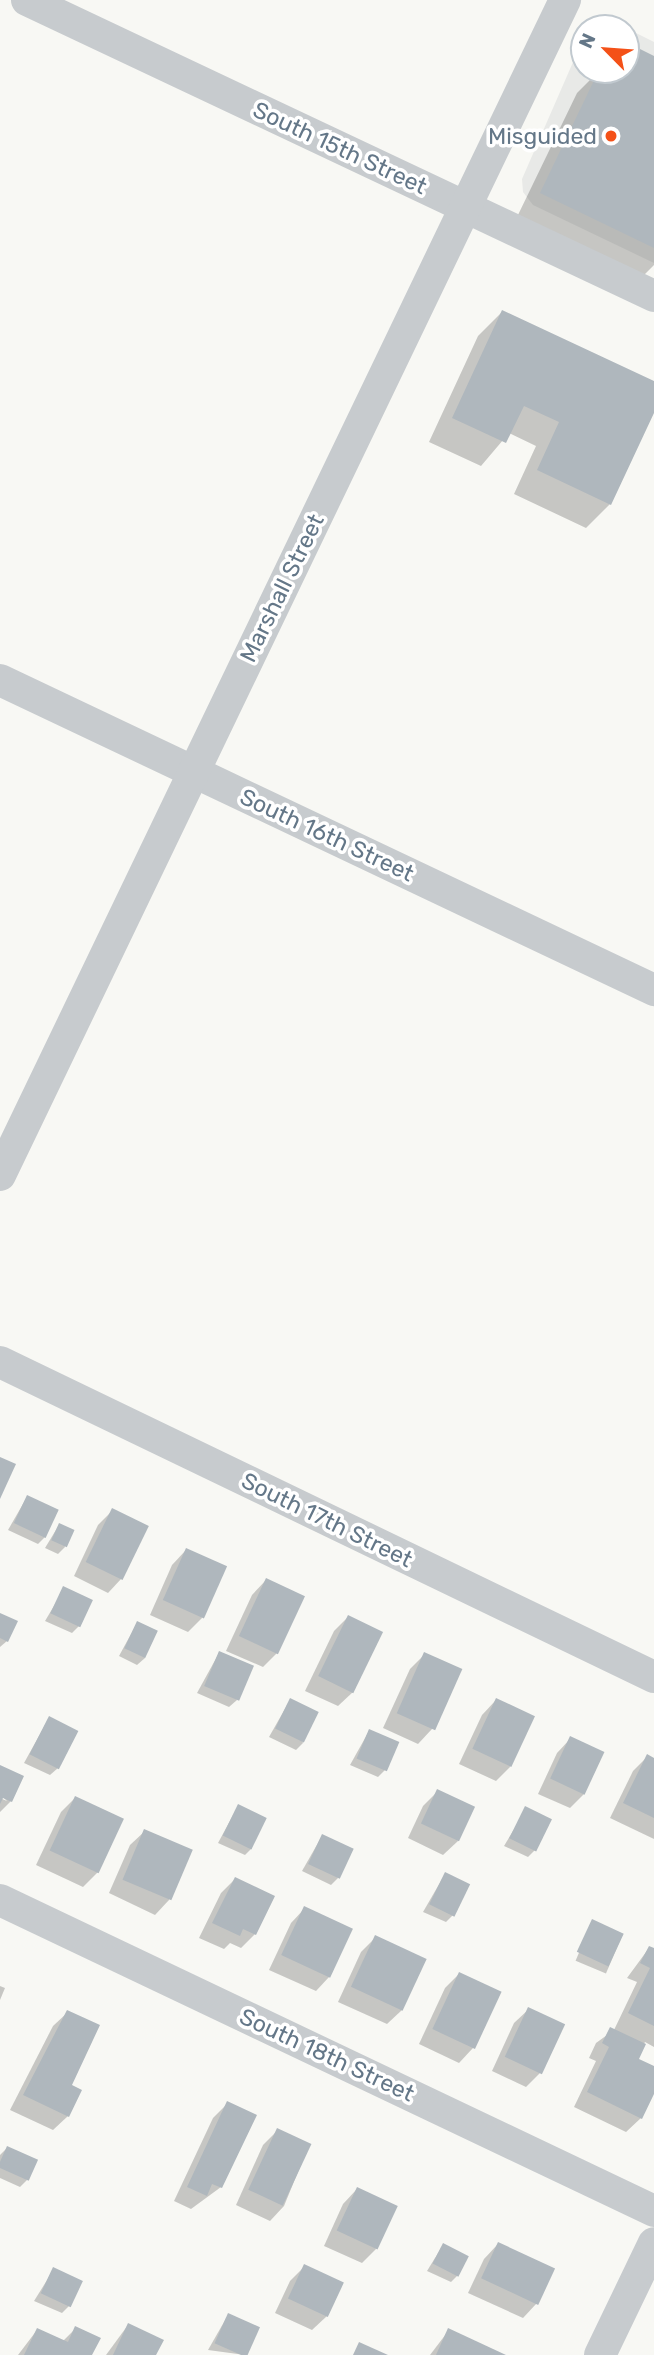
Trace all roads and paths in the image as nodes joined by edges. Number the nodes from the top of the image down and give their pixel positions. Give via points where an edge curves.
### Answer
1 (27, 0) edge
2 (565, 0) edge
3 (465, 207) junction
4 (654, 296) edge
5 (0, 680) edge
6 (193, 771) junction
7 (654, 990) edge
8 (0, 1175) edge
9 (0, 1362) edge
10 (654, 1677) edge
11 (0, 1900) edge
12 (654, 2211) edge
13 (654, 2243) edge
14 (600, 2355) edge

1 - 3 street, South 15th Street
2 - 3 street, Marshall Street
3 - 4 street, South 15th Street
3 - 6 street, Marshall Street
5 - 6 street, South 16th Street
6 - 7 street, South 16th Street
6 - 8 street, Marshall Street
9 - 10 street, South 17th Street
11 - 12 street, South 18th Street
13 - 14 street

